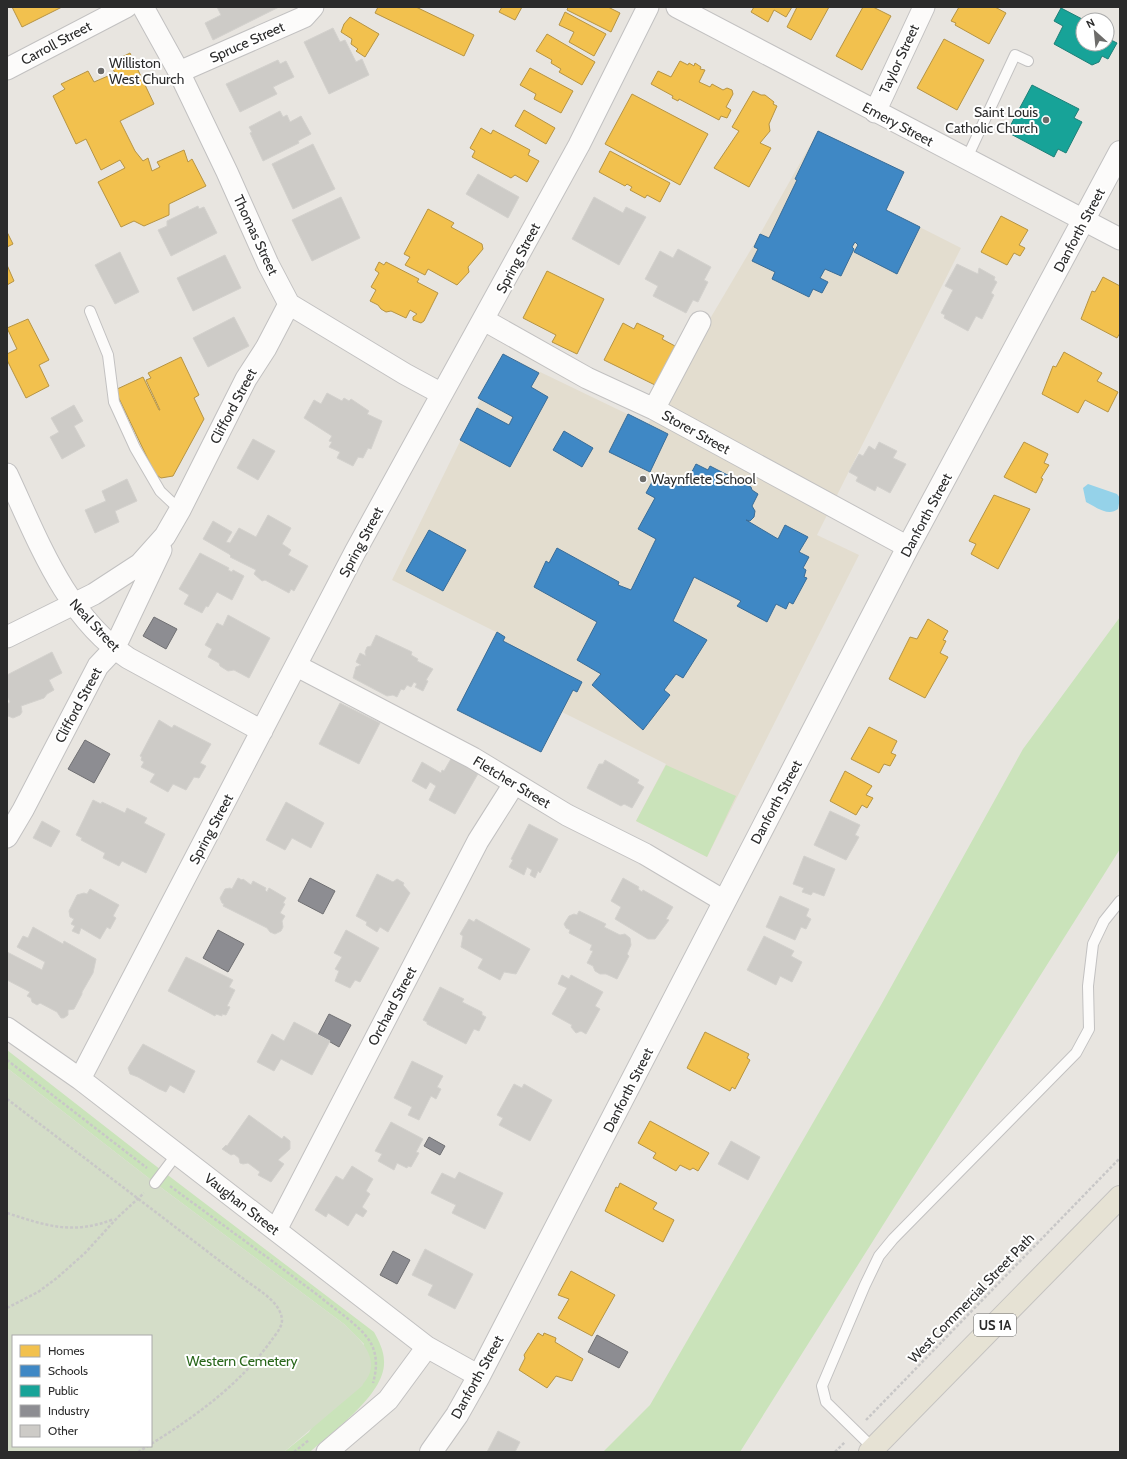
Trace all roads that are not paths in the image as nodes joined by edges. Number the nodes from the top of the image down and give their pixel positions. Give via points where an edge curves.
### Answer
1 (126, 7) edge
2 (143, 7) edge
3 (313, 7) edge
4 (648, 7) edge
5 (677, 7) edge
6 (924, 7) edge
7 (1028, 61) dead end
8 (7, 69) edge
9 (179, 72) junction
10 (875, 112) junction
11 (1120, 152) edge
12 (966, 160) junction
13 (1084, 221) junction
14 (1120, 240) edge
15 (289, 304) junction
16 (90, 311) dead end
17 (484, 320) junction
18 (700, 322) dead end
19 (442, 394) junction
20 (654, 409) junction
21 (7, 474) edge
22 (180, 510) junction
23 (908, 547) junction
24 (73, 604) junction
25 (7, 637) edge
26 (114, 649) junction
27 (297, 666) junction
28 (262, 731) junction
29 (514, 784) junction
30 (7, 837) edge
31 (724, 901) junction
32 (1120, 901) edge
33 (7, 1028) edge
34 (80, 1080) junction
35 (177, 1154) junction
36 (157, 1180) road end
37 (1120, 1197) edge
38 (276, 1230) junction
39 (427, 1347) junction
40 (479, 1376) junction
41 (871, 1450) edge
42 (327, 1452) edge
43 (431, 1452) edge

1 - 8 street, Carroll Street
2 - 9 street, Thomas Street
3 - 9 street, Spruce Street via 304,17
4 - 17 street, Spring Street via 579,145
5 - 10 street, Emery Street
6 - 10 street, Taylor Street
7 - 12 lane via 1015,55
9 - 15 street, Thomas Street
10 - 12 street, Emery Street
11 - 13 street, Danforth Street
12 - 13 street, Emery Street
13 - 14 street, Emery Street
13 - 23 street, Danforth Street
15 - 19 street
15 - 22 street, Clifford Street via 246,379
16 - 22 lane via 108,355 114,402 135,448 160,491
17 - 19 street, Spring Street
17 - 20 street, Storer Street via 587,378
18 - 20 street
19 - 27 street, Spring Street via 355,552
20 - 23 street, Storer Street
21 - 24 street, Neal Street via 54,574
22 - 24 street, Clifford Street via 165,536 140,564
22 - 26 street, Clifford Street
23 - 31 street, Danforth Street
24 - 25 street, Clifford Street
24 - 26 street, Neal Street
26 - 28 street, Neal Street
26 - 30 street, Clifford Street via 98,666
27 - 28 street, Spring Street
27 - 29 street, Fletcher Street via 454,748
28 - 34 street, Spring Street
29 - 31 street, Fletcher Street via 567,815 645,854
29 - 38 street, Orchard Street via 478,841
31 - 40 street, Danforth Street
32 - 41 lane via 1104,921 1093,944 1088,986 1089,1029 1076,1053 879,1256 822,1386 826,1402
33 - 34 street, Vaughan Street
34 - 35 street, Vaughan Street
35 - 36 lane
35 - 38 street, Vaughan Street
37 - 41 main road, US 1A
38 - 39 street, Vaughan Street
39 - 40 street, Vaughan Street
39 - 42 street via 388,1400
40 - 43 street, Danforth Street via 457,1415

